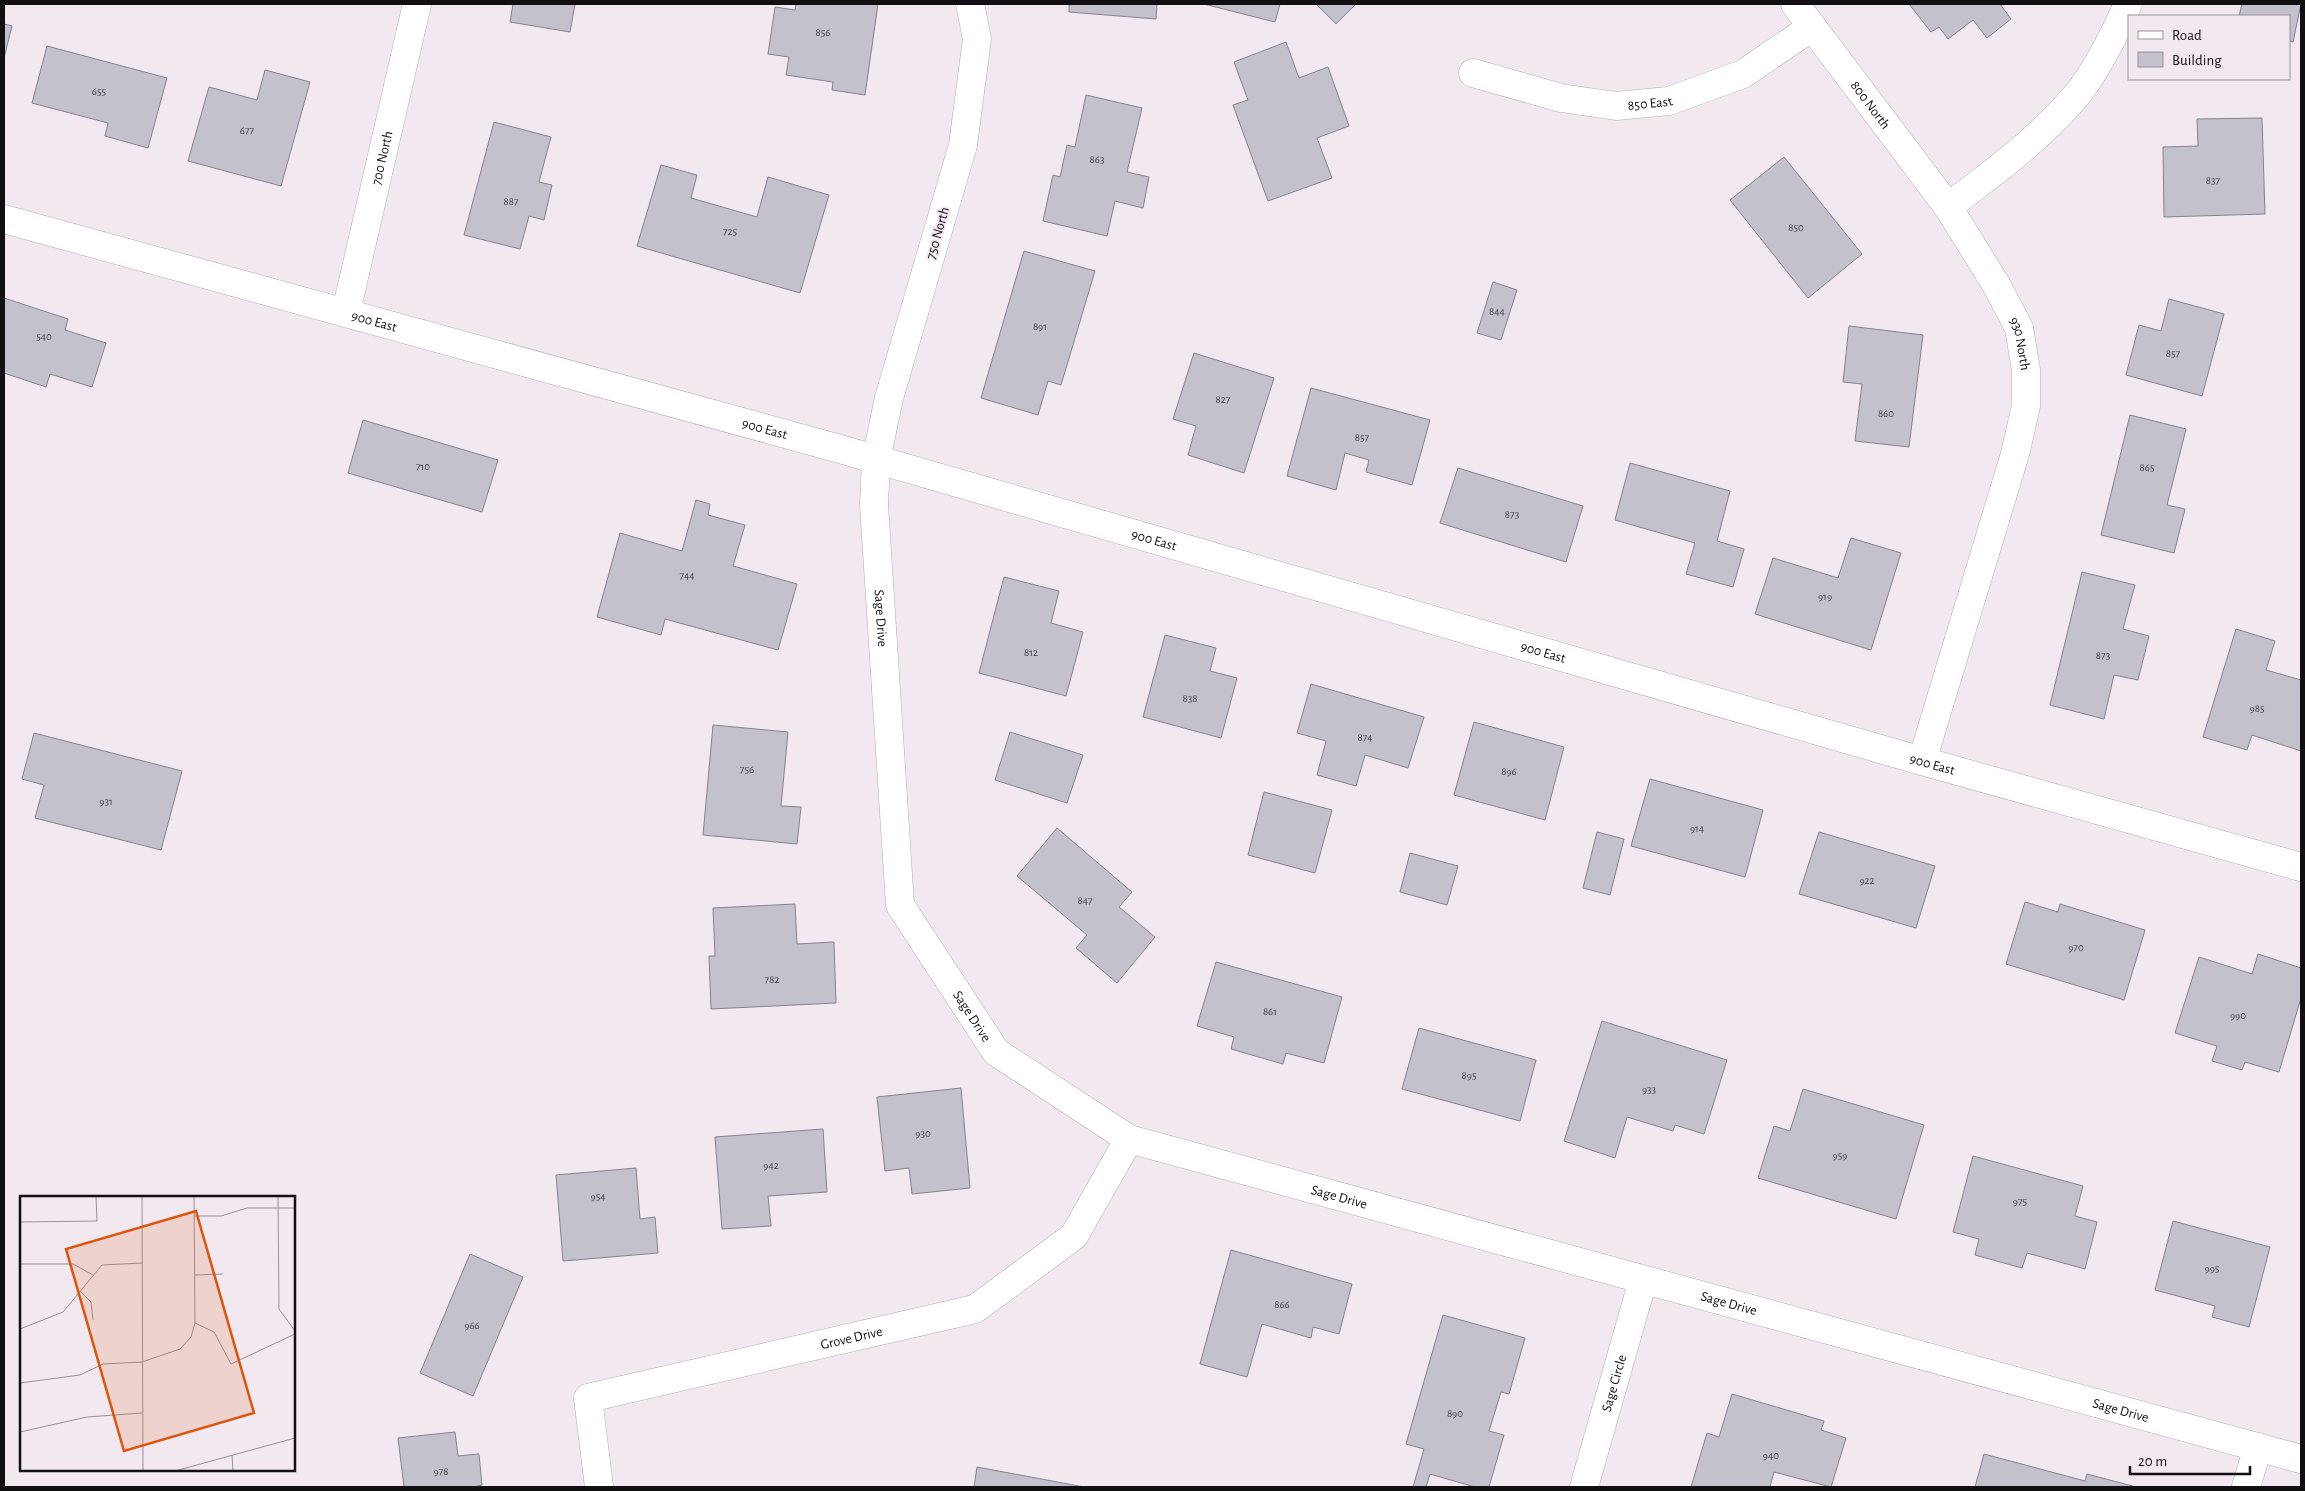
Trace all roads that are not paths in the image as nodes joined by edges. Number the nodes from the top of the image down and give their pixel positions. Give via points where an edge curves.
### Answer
1 (417, 4) edge
2 (970, 4) edge
3 (1794, 4) edge
4 (2128, 4) edge
5 (1812, 27) junction
6 (1473, 73) dead end
7 (1948, 206) junction
8 (4, 219) edge
9 (346, 312) junction
10 (876, 460) junction
11 (1922, 761) junction
12 (2301, 866) edge
13 (1129, 1139) junction
14 (1643, 1280) junction
15 (2258, 1448) junction
16 (2301, 1459) edge
17 (599, 1487) edge
18 (1584, 1487) edge
19 (2246, 1487) edge

1 - 9 street, 700 North
2 - 10 street, 750 North via 977,39 963,145 889,398
3 - 5 street, 800 North
4 - 7 street via 2118,28 2076,95 2026,147
5 - 6 street, 850 East via 1742,74 1669,101 1616,106 1561,98
5 - 7 street, 800 North
7 - 11 street, 930 North via 2019,328 2026,370 2026,406 2015,454
8 - 9 street, 900 East
9 - 10 street, 900 East
10 - 11 street, 900 East
10 - 13 street, Sage Drive via 874,505 900,905 996,1052
11 - 12 street, 900 East
13 - 14 street, Sage Drive
13 - 17 street, Grove Drive via 1074,1236 975,1309 588,1398
14 - 15 street, Sage Drive
14 - 18 street, Sage Circle
15 - 16 street, Sage Drive
15 - 19 street

